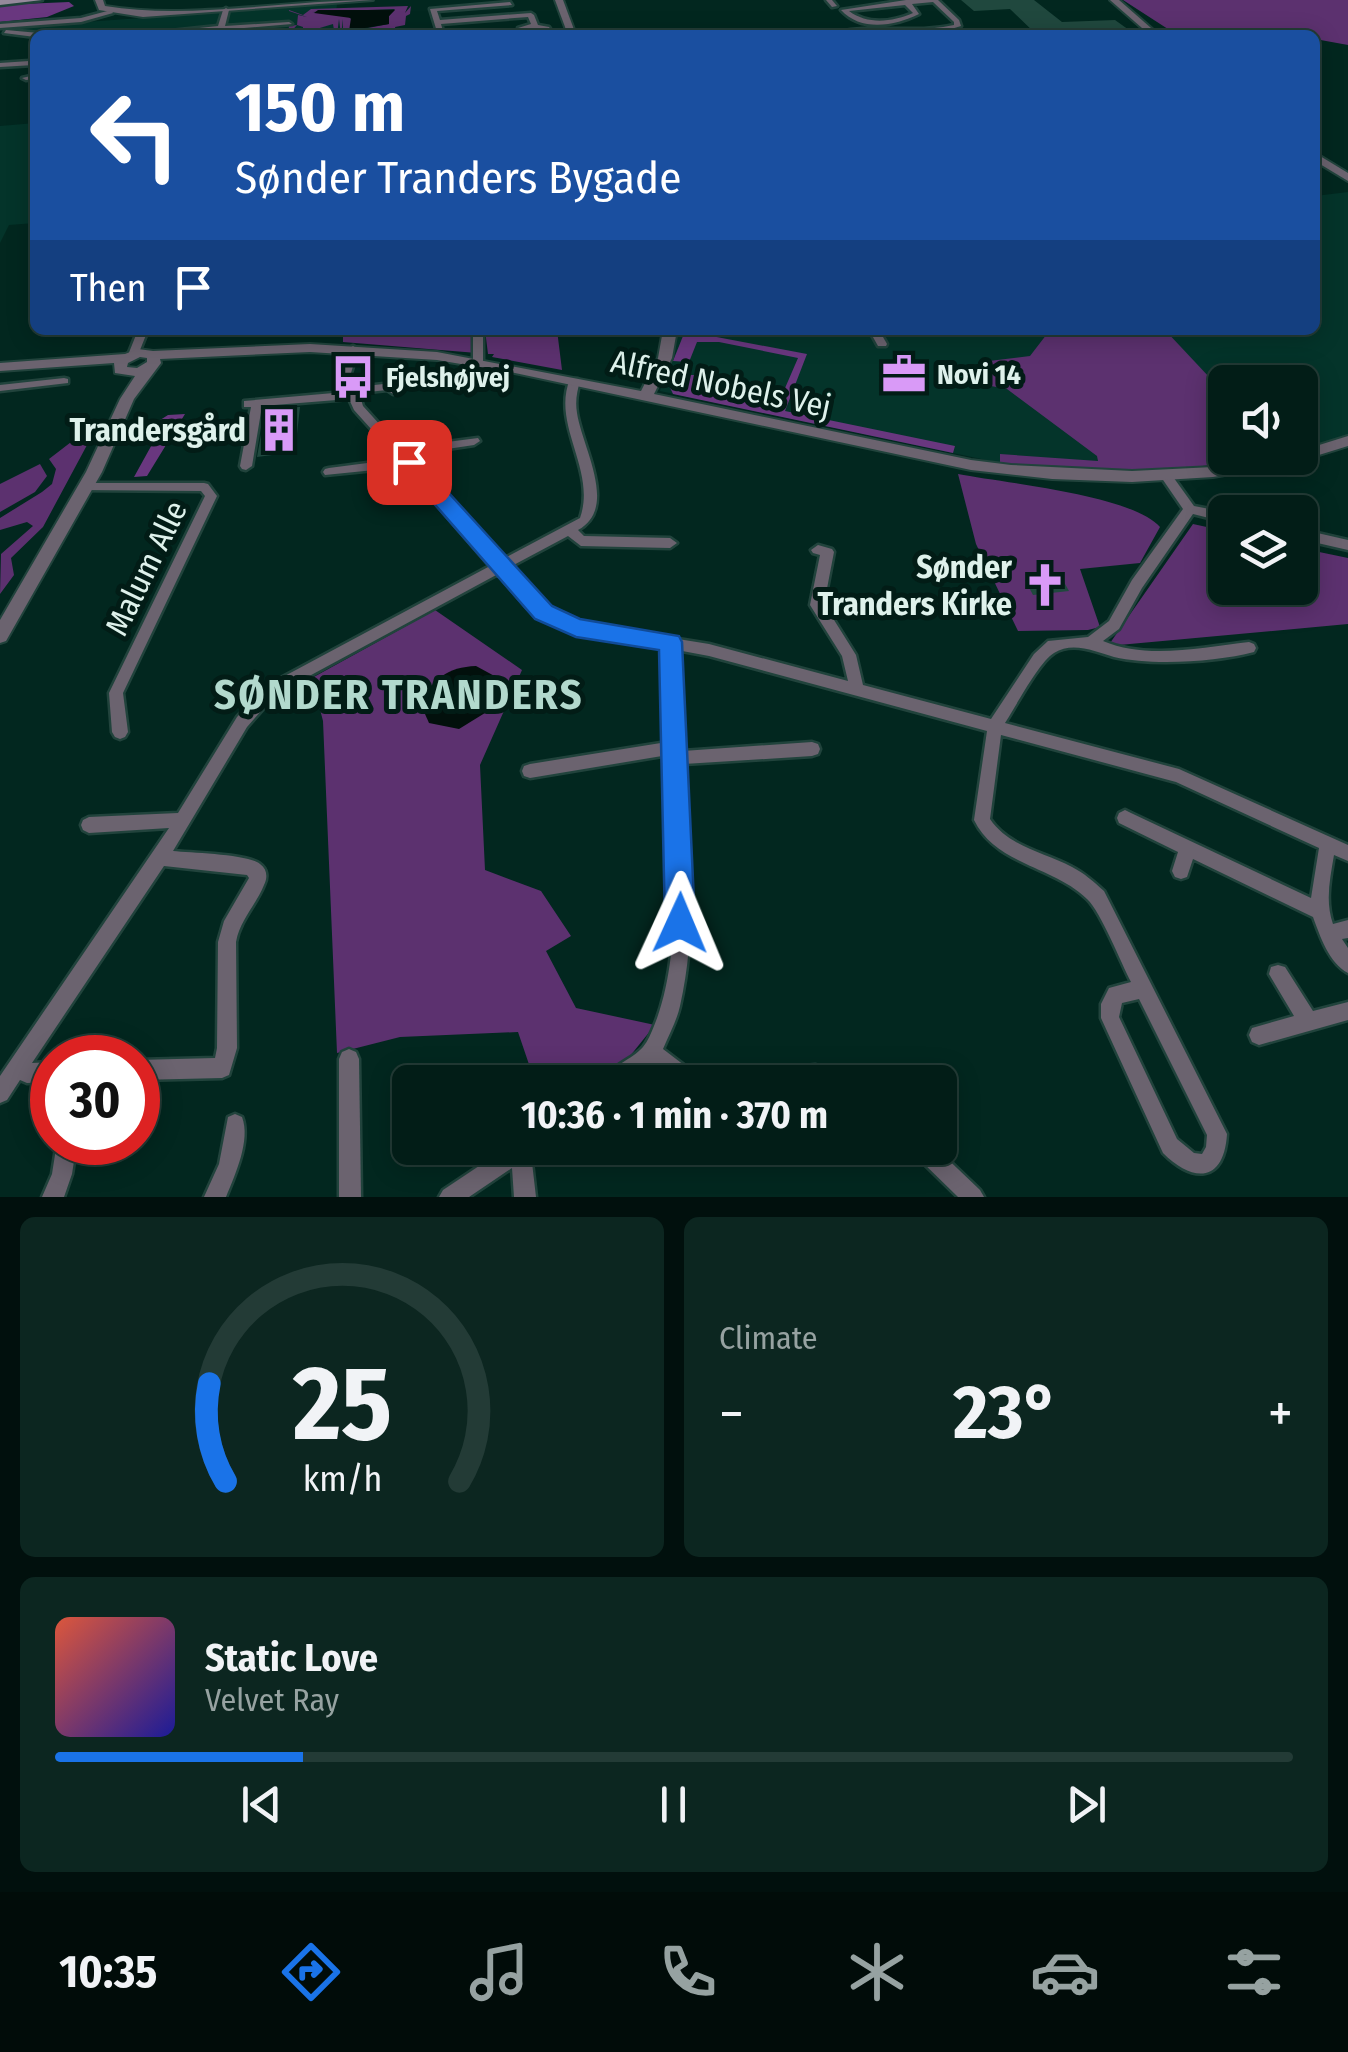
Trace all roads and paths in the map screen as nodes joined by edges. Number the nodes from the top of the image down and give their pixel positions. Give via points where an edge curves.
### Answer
1 (36, 0) edge
2 (98, 0) edge
3 (110, 0) edge
4 (369, 0) edge
5 (559, 0) edge
6 (934, 0) edge
7 (1114, 0) edge
8 (909, 1) edge
9 (0, 2) edge
10 (462, 4) edge
11 (510, 4) dead end
12 (226, 10) junction
13 (112, 12) junction
14 (438, 22) junction
15 (289, 24) dead end
16 (10, 25) junction
17 (534, 25) junction
18 (0, 26) edge
19 (221, 28) junction
20 (197, 30) edge
21 (440, 30) edge
22 (520, 30) edge
23 (549, 30) edge
24 (570, 30) edge
25 (939, 30) edge
26 (1149, 30) edge
27 (30, 34) edge
28 (30, 63) edge
29 (0, 65) edge
30 (1320, 159) edge
31 (1348, 178) edge
32 (141, 335) edge
33 (148, 335) edge
34 (478, 335) edge
35 (669, 335) edge
36 (877, 335) edge
37 (882, 344) dead end
38 (353, 349) junction
39 (478, 362) junction
40 (137, 363) junction
41 (0, 369) edge
42 (64, 381) dead end
43 (574, 381) junction
44 (0, 388) edge
45 (393, 391) dead end
46 (350, 393) junction
47 (646, 396) junction
48 (474, 441) dead end
49 (1348, 441) edge
50 (1318, 450) edge
51 (404, 457) junction
52 (246, 466) dead end
53 (329, 472) dead end
54 (1208, 473) edge
55 (1166, 477) junction
56 (85, 487) junction
57 (1190, 509) junction
58 (1208, 513) edge
59 (571, 530) junction
60 (1318, 538) edge
61 (670, 543) dead end
62 (1348, 545) edge
63 (818, 550) dead end
64 (500, 568) junction
65 (0, 636) edge
66 (670, 642) junction
67 (1091, 642) junction
68 (1249, 648) dead end
69 (857, 690) junction
70 (995, 726) junction
71 (120, 732) dead end
72 (812, 749) dead end
73 (675, 752) junction
74 (530, 771) dead end
75 (1124, 818) dead end
76 (183, 820) junction
77 (89, 825) dead end
78 (1328, 844) junction
79 (1187, 848) junction
80 (1348, 854) edge
81 (160, 858) junction
82 (1181, 871) dead end
83 (1317, 910) junction
84 (1348, 929) edge
85 (1328, 934) junction
86 (1348, 964) edge
87 (1278, 974) dead end
88 (1143, 988) junction
89 (1348, 1012) edge
90 (1309, 1022) junction
91 (1259, 1035) dead end
92 (652, 1052) junction
93 (350, 1059) dead end
94 (21, 1064) junction
95 (635, 1065) edge
96 (668, 1065) edge
97 (160, 1069) edge
98 (30, 1073) edge
99 (0, 1094) edge
100 (234, 1124) dead end
101 (63, 1165) edge
102 (498, 1165) edge
103 (523, 1165) edge
104 (940, 1165) edge
105 (53, 1197) edge
106 (215, 1197) edge
107 (350, 1197) edge
108 (450, 1197) edge
109 (525, 1197) edge
110 (973, 1197) edge

1 - 9 main road
2 - 13 street
3 - 13 street
4 - 12 street
5 - 24 street
6 - 8 street
6 - 25 street via 958,26
7 - 26 street
8 - 8 street via 917,13 907,19 864,23 844,10
10 - 11 street
10 - 14 street via 433,9
12 - 13 street
12 - 19 street
13 - 16 street
14 - 17 street via 531,15
14 - 21 street
15 - 19 street
16 - 18 street
16 - 27 street via 5,32
17 - 22 street
17 - 23 street
19 - 20 street
28 - 29 street
30 - 31 street
32 - 40 street
33 - 40 street
34 - 39 street
35 - 47 street
36 - 37 street
38 - 39 street, Alfred Nobels Vej
38 - 40 street, Alfred Nobels Vej via 203,352
38 - 46 street via 346,374
39 - 43 street, Alfred Nobels Vej
40 - 41 street, Alfred Nobels Vej
40 - 56 street
42 - 44 street
43 - 47 street, Alfred Nobels Vej
43 - 59 street via 569,395 587,465 590,512
45 - 46 street
46 - 51 street
46 - 52 street via 252,404
47 - 55 street, Alfred Nobels Vej via 970,465 1063,476
48 - 51 street
49 - 50 street, Alfred Nobels Vej
51 - 53 street
51 - 64 street
54 - 55 street, Alfred Nobels Vej
55 - 57 street
56 - 65 street
56 - 71 street, Malum Alle via 204,487 211,496 116,694
57 - 58 street
57 - 67 street via 1114,625
59 - 61 street via 581,541
59 - 64 street
60 - 62 street
63 - 69 street via 827,552 817,605 849,655
64 - 66 street via 532,604 557,620
64 - 76 street via 271,690 242,722
66 - 69 street
66 - 73 street
67 - 68 street via 1134,653
67 - 70 street via 1053,645
69 - 70 street
70 - 78 street via 1179,776
70 - 88 street via 982,820 1017,854 1065,872 1098,898
72 - 73 street
73 - 74 street
73 - 92 street via 682,895 677,979
75 - 79 street
76 - 77 street
76 - 81 street
78 - 80 street
78 - 83 street
79 - 82 street
79 - 83 street
81 - 94 street
81 - 97 street via 250,867 258,880 230,926 222,1068
83 - 85 street
84 - 85 street
85 - 86 street
87 - 90 street
88 - 88 street via 1116,995 1110,1018 1170,1146 1182,1160 1211,1162 1217,1134
89 - 90 street
90 - 91 street
92 - 95 street
92 - 96 street
93 - 107 street
94 - 98 street
94 - 99 street
100 - 106 street via 229,1164
101 - 105 street
102 - 108 street
103 - 109 street
104 - 110 street

